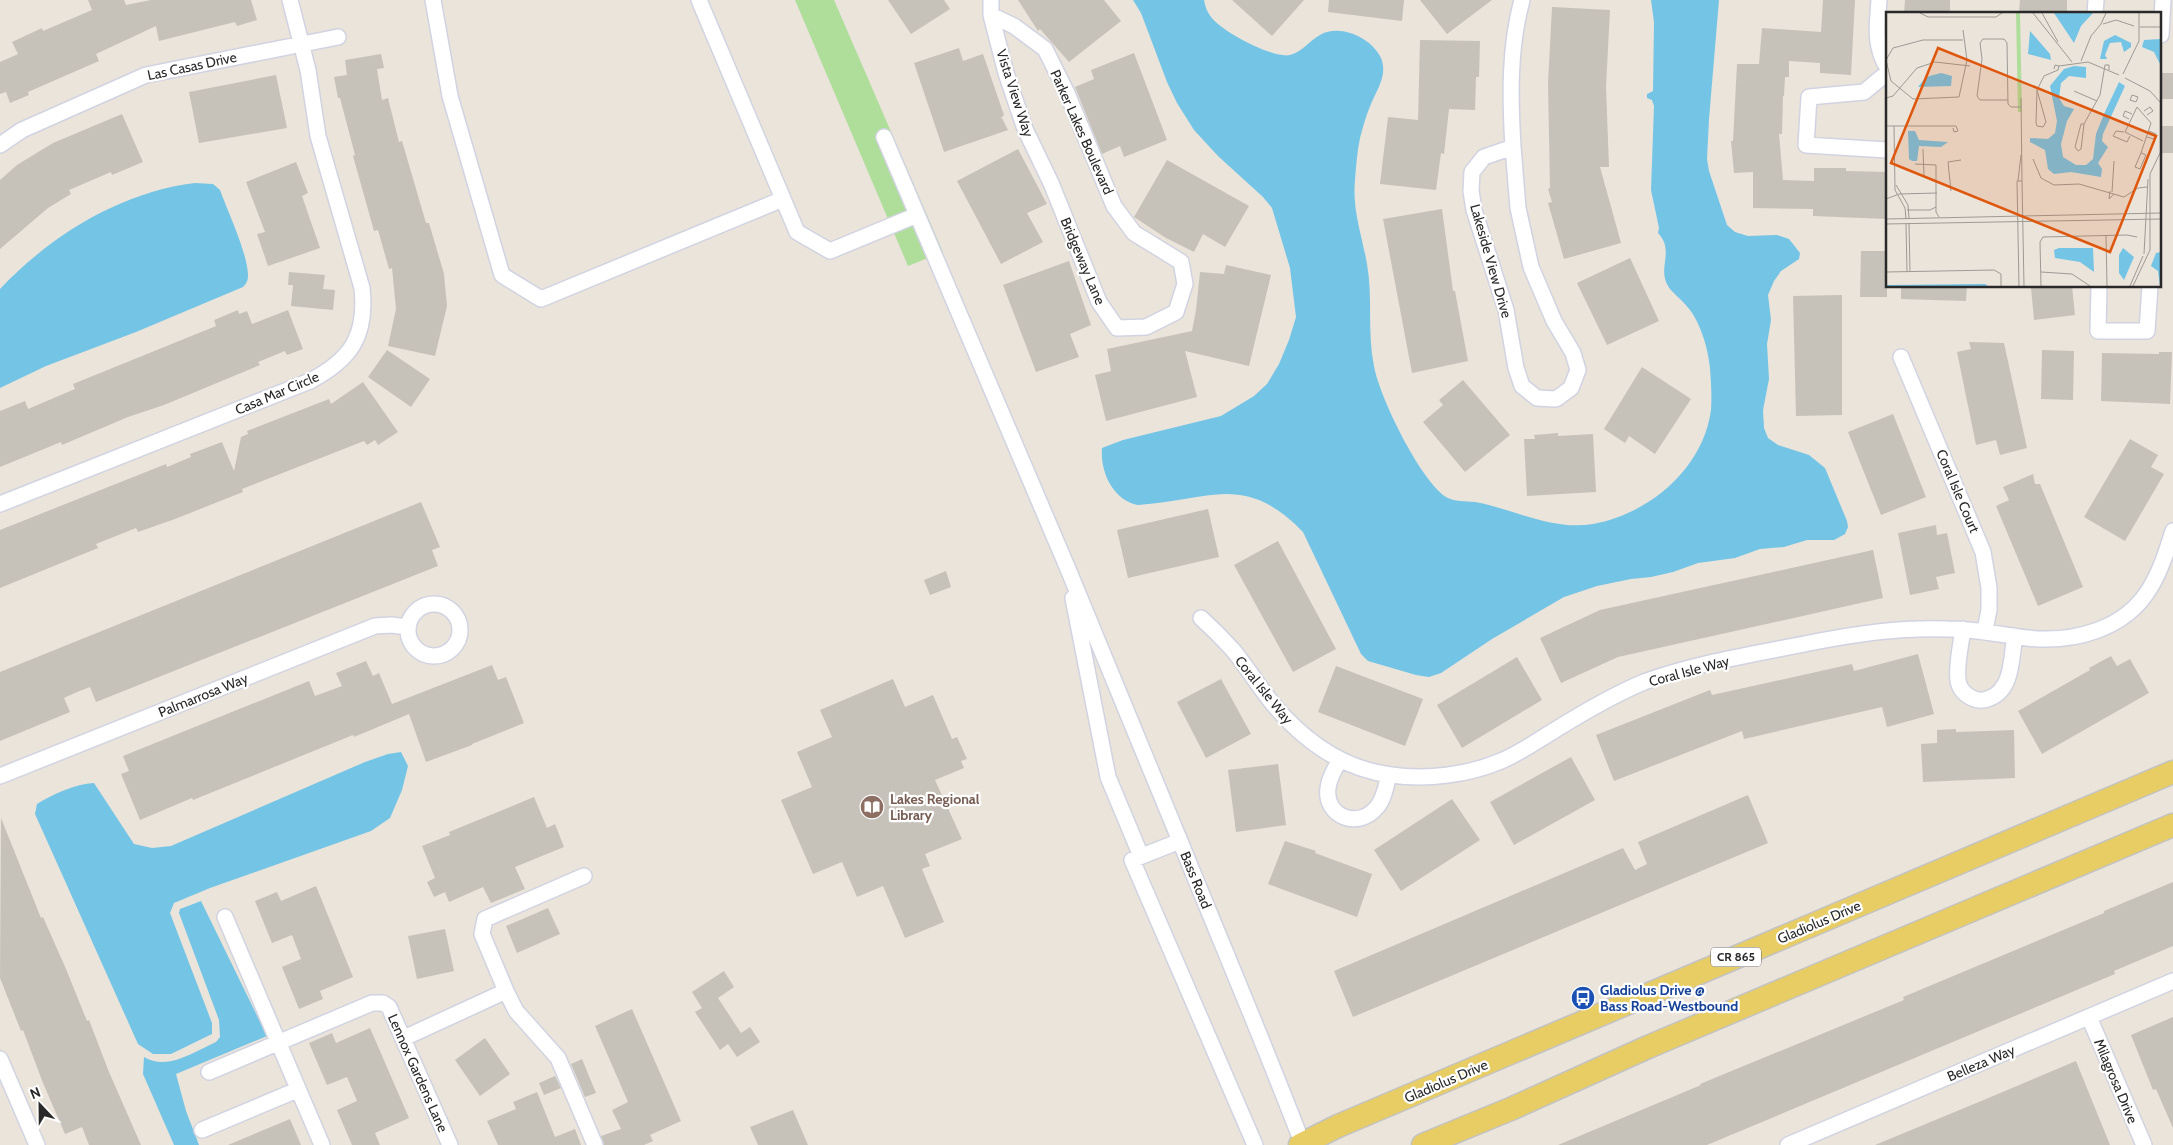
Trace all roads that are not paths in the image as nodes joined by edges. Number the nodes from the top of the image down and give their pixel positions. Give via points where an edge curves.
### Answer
1 (290, 0) edge
2 (433, 0) edge
3 (699, 0) edge
4 (1522, 0) edge
5 (1878, 0) edge
6 (2163, 0) edge
7 (991, 8) edge
8 (2160, 35) edge
9 (338, 38) dead end
10 (301, 44) junction
11 (1886, 66) edge
12 (1886, 74) edge
13 (884, 137) dead end
14 (0, 145) edge
15 (1513, 147) junction
16 (1886, 150) edge
17 (1056, 197) joint
18 (783, 199) junction
19 (917, 215) junction
20 (1181, 262) joint
21 (2099, 288) edge
22 (2150, 288) edge
23 (1901, 357) dead end
24 (0, 504) edge
25 (2173, 531) edge
26 (1068, 569) junction
27 (1201, 618) dead end
28 (408, 627) dead end
29 (1963, 629) junction
30 (1986, 630) junction
31 (2015, 636) junction
32 (1340, 760) junction
33 (2173, 772) edge
34 (1389, 775) junction
35 (0, 776) edge
36 (2173, 825) edge
37 (1180, 840) junction
38 (1141, 856) junction
39 (584, 876) dead end
40 (225, 917) dead end
41 (2173, 981) edge
42 (506, 991) junction
43 (2089, 1017) junction
44 (404, 1038) junction
45 (277, 1042) junction
46 (0, 1059) edge
47 (209, 1072) dead end
48 (298, 1090) junction
49 (202, 1130) dead end
50 (37, 1145) edge
51 (322, 1145) edge
52 (450, 1145) edge
53 (595, 1145) edge
54 (1255, 1145) edge
55 (1302, 1145) edge
56 (1423, 1145) edge
57 (1788, 1145) edge
58 (2144, 1145) edge

1 - 10 street, Casa Mar Circle
2 - 18 street via 450,96 502,275 541,299
3 - 18 street
4 - 15 street, Lakeside View Drive via 1511,72
5 - 11 street via 1879,55
6 - 8 street
7 - 17 street, Vista View Way via 1006,73 1024,129
7 - 20 street, Parker Lakes Boulevard via 1045,49 1114,206 1134,233
9 - 10 street, Las Casas Drive
10 - 14 street, Las Casas Drive via 146,75 22,130
10 - 24 street, Casa Mar Circle via 318,136 362,288 364,308 355,343 342,360 310,380
12 - 16 street via 1864,92 1809,97 1806,145
13 - 19 street
15 - 15 street, Lakeside View Drive via 1518,208 1531,267 1554,321 1573,353 1578,370 1571,388 1556,399 1537,398 1522,386 1506,310 1474,210 1472,172 1484,157
17 - 20 street, Bridgeway Lane via 1098,302 1117,328 1146,327 1176,312 1185,284
18 - 19 street via 797,232 830,251
19 - 26 street
21 - 22 street via 2098,331 2147,331
23 - 30 street, Coral Isle Court via 1982,552 1989,588
25 - 31 street, Coral Isle Way via 2149,590 2123,616 2106,627 2069,638
26 - 37 street
26 - 38 street via 1108,777
27 - 32 street, Coral Isle Way via 1234,652 1286,718 1316,745
28 - 35 street, Palmarrosa Way via 375,626
29 - 30 street, Coral Isle Way
29 - 31 street via 1958,679 1960,688 1974,699 1983,700 1999,694 2006,684
29 - 34 street, Coral Isle Way via 1868,632 1681,670 1644,682 1608,699 1487,767 1430,776
30 - 31 street, Coral Isle Way
32 - 34 street, Coral Isle Way
32 - 34 street via 1327,789 1334,810 1346,819 1371,814 1378,807
33 - 55 main road, Gladiolus Drive / CR 865 via 1338,1126
36 - 56 main road
37 - 38 street, Bass Road
37 - 55 street, Bass Road via 1292,1113
38 - 54 street via 1132,860
39 - 42 street via 485,919 482,934
40 - 45 street
41 - 43 street, Belleza Way
42 - 44 street
42 - 53 street via 516,1011 558,1058
43 - 57 street, Belleza Way
43 - 58 street, Milagrosa Drive
44 - 45 street, Lennox Gardens Lane via 389,1007 383,1003 372,1003
44 - 52 street, Lennox Gardens Lane
45 - 47 street
45 - 48 street
46 - 50 street
48 - 49 street
48 - 51 street

